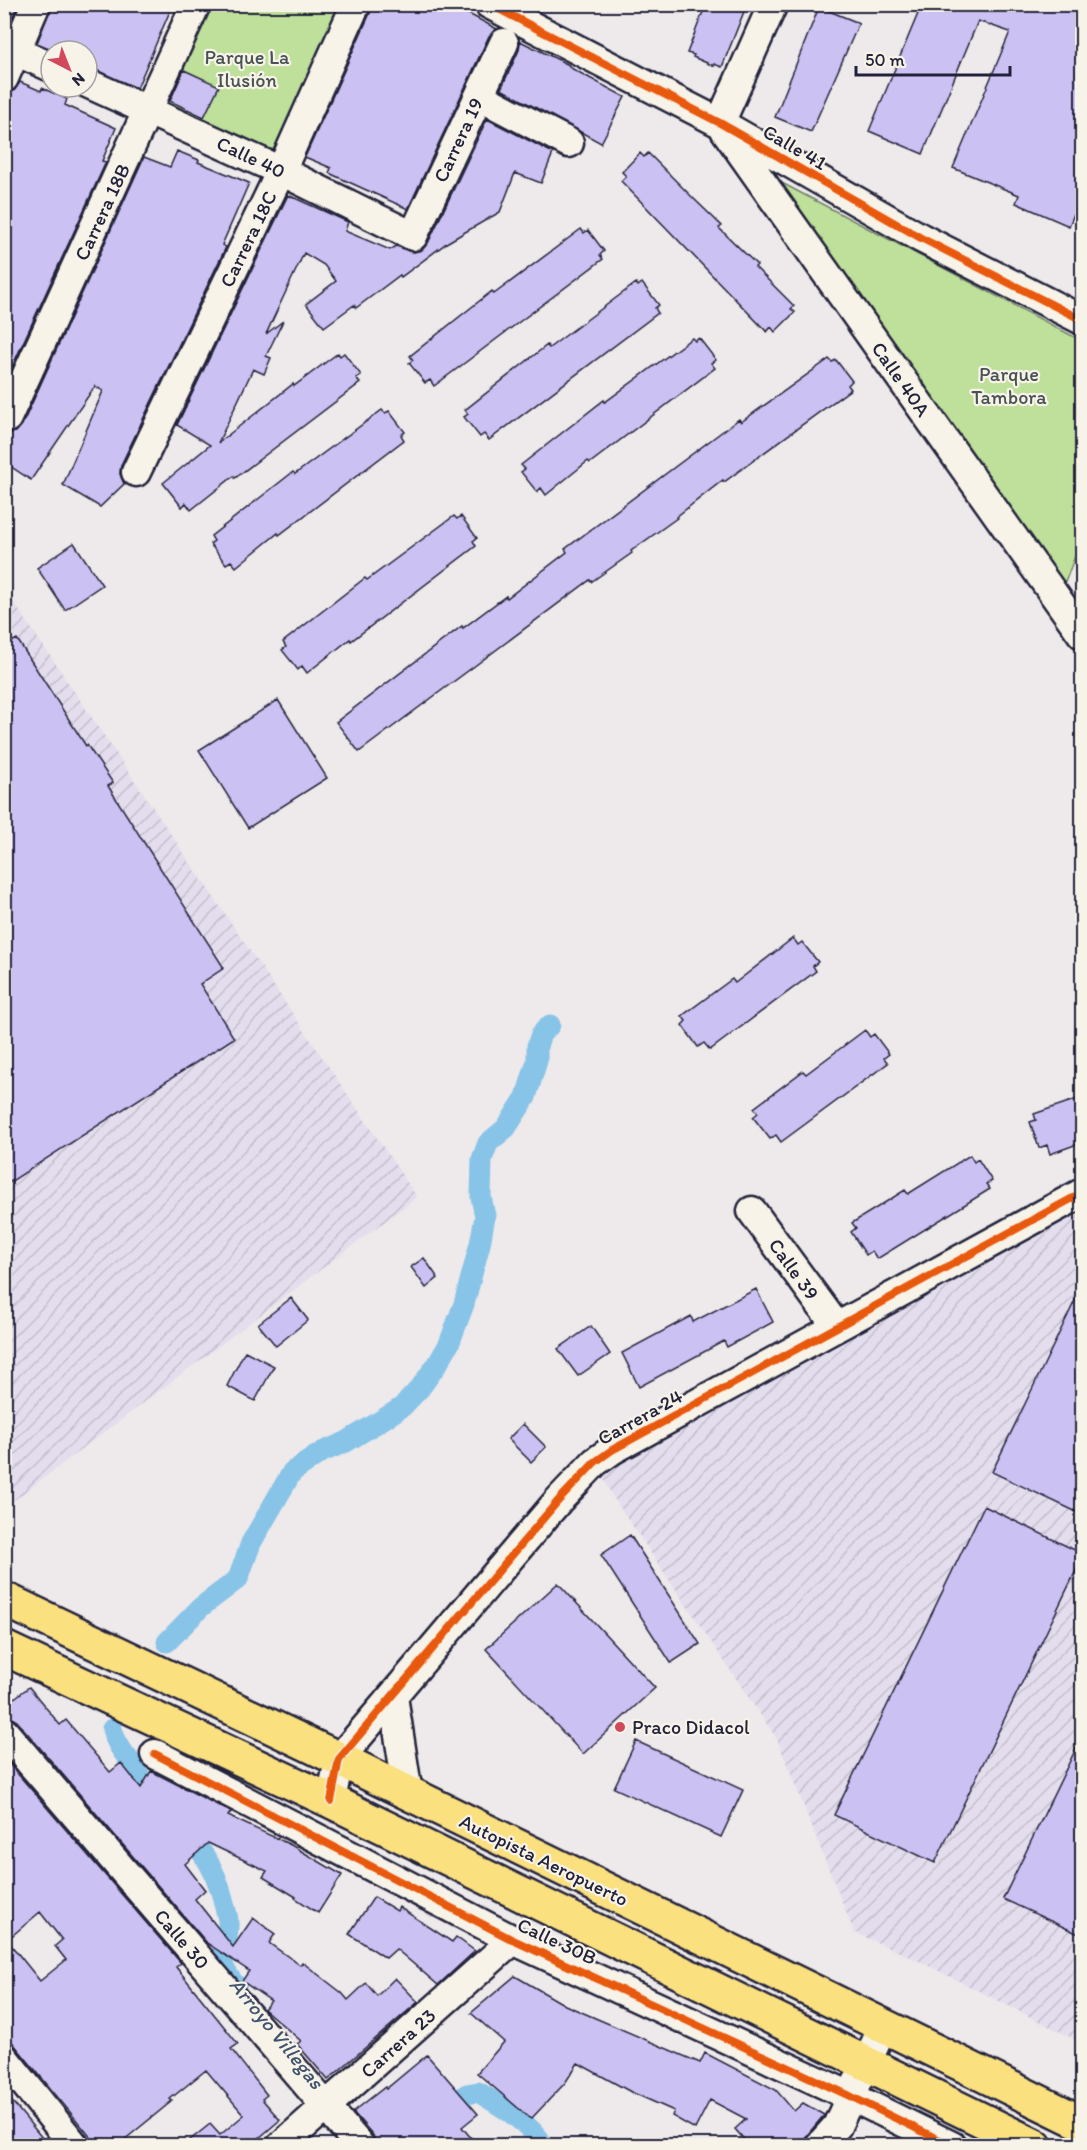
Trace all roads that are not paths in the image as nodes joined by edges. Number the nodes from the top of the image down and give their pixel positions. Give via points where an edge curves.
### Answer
1 (36, 4) edge
2 (196, 4) edge
3 (356, 4) edge
4 (489, 4) edge
5 (773, 4) edge
6 (504, 43) dead end
7 (10, 49) edge
8 (39, 62) edge
9 (4, 78) edge
10 (99, 88) edge
11 (479, 96) junction
12 (149, 110) junction
13 (720, 123) junction
14 (569, 143) dead end
15 (281, 171) junction
16 (413, 236) joint
17 (1083, 320) edge
18 (7, 418) dead end
19 (136, 472) dead end
20 (1083, 634) edge
21 (1083, 1193) edge
22 (752, 1211) dead end
23 (837, 1327) junction
24 (4, 1599) edge
25 (4, 1648) edge
26 (393, 1696) junction
27 (4, 1732) edge
28 (154, 1754) dead end
29 (339, 1759) junction
30 (408, 1794) junction
31 (331, 1801) junction
32 (513, 1940) junction
33 (883, 2027) junction
34 (4, 2058) edge
35 (866, 2063) junction
36 (850, 2096) junction
37 (333, 2101) junction
38 (1083, 2123) edge
39 (910, 2134) edge
40 (75, 2145) edge
41 (281, 2145) edge
42 (360, 2145) edge
43 (819, 2145) edge
44 (952, 2145) edge
45 (1035, 2145) edge

1 - 7 street
2 - 12 street, Carrera 18B
3 - 15 street, Carrera 18C
4 - 13 street, Calle 41
5 - 13 street
6 - 11 street, Carrera 19
7 - 8 street
7 - 9 street
10 - 12 street, Calle 40
11 - 14 street
11 - 16 street, Carrera 19
12 - 15 street, Calle 40
12 - 18 street, Carrera 18B
13 - 17 street, Calle 41 via 921,238
13 - 20 street, Calle 40A
15 - 16 street, Calle 40
15 - 19 street, Carrera 18C
21 - 23 street, Carrera 24
22 - 23 street, Calle 39
23 - 26 street, Carrera 24 via 595,1462
24 - 29 highway, Autopista Aeropuerto
25 - 31 highway, Autopista Aeropuerto
26 - 29 street, Carrera 24
26 - 30 street
27 - 37 street, Calle 30
28 - 32 street, Calle 30B
29 - 30 highway, Autopista Aeropuerto
29 - 31 street, Carrera 24
30 - 33 highway, Autopista Aeropuerto
31 - 35 highway, Autopista Aeropuerto
32 - 36 street, Calle 30B
32 - 37 street, Carrera 23
33 - 35 street
33 - 38 highway, Autopista Aeropuerto
34 - 40 street
35 - 36 street
35 - 45 highway, Autopista Aeropuerto
36 - 39 street, Calle 30B
36 - 43 street via 837,2126
37 - 41 street, Carrera 23
37 - 42 street, Calle 30
39 - 44 street, Calle 30B

